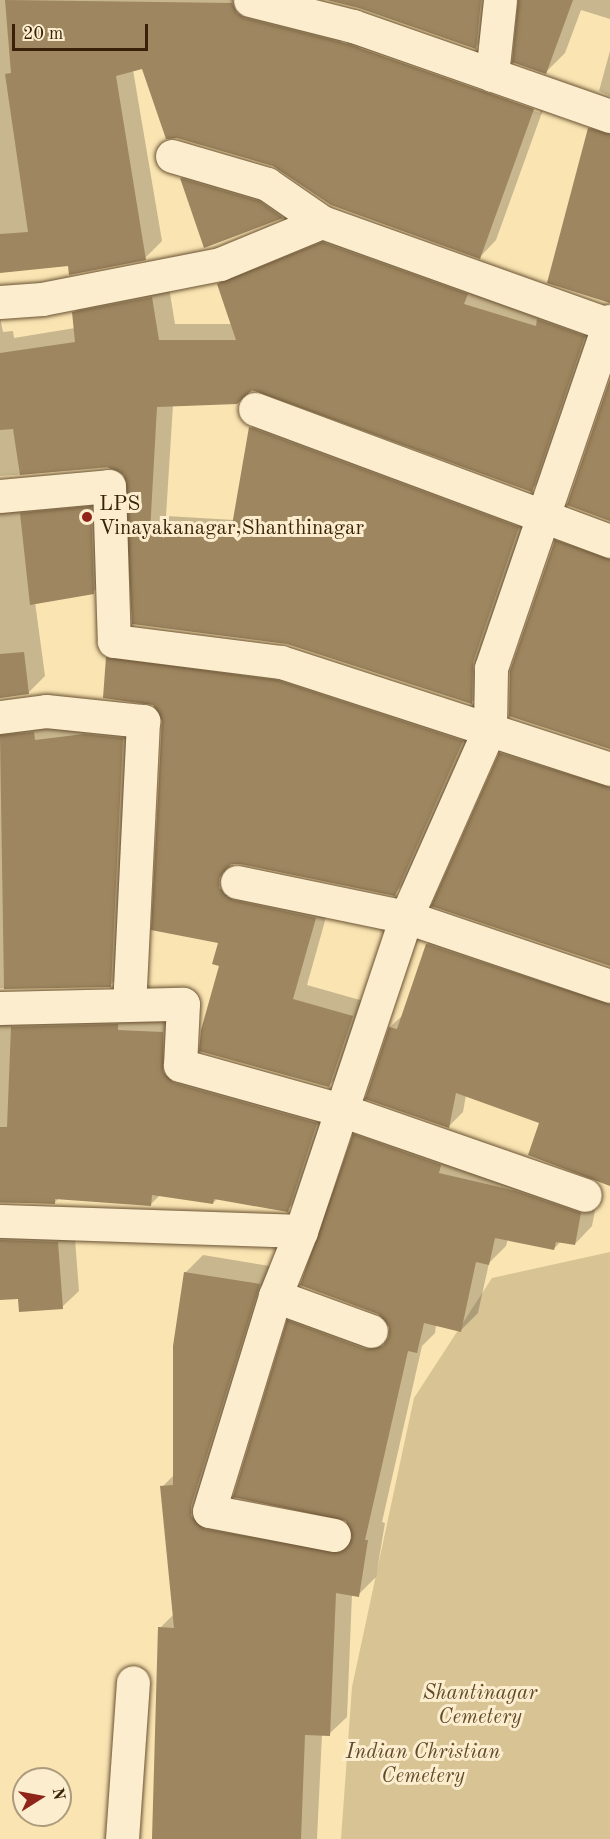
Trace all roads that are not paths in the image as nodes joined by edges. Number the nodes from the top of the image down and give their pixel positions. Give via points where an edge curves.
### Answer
1 (250, 0) edge
2 (500, 0) edge
3 (492, 75) junction
4 (610, 116) edge
5 (172, 156) dead end
6 (322, 222) junction
7 (0, 302) edge
8 (610, 324) edge
9 (255, 409) dead end
10 (0, 496) edge
11 (543, 516) junction
12 (610, 540) edge
13 (0, 717) edge
14 (490, 727) junction
15 (610, 769) edge
16 (237, 882) dead end
17 (406, 917) junction
18 (610, 986) edge
19 (129, 1005) junction
20 (0, 1008) edge
21 (341, 1110) junction
22 (585, 1195) dead end
23 (0, 1221) edge
24 (301, 1231) junction
25 (275, 1296) junction
26 (371, 1331) dead end
27 (334, 1535) dead end
28 (133, 1682) dead end
29 (122, 1839) edge

1 - 3 street via 353,26
2 - 3 street
3 - 4 street
5 - 6 street via 267,184
6 - 7 street via 220,264 42,299
6 - 8 street
8 - 11 street
9 - 11 street
10 - 14 street via 109,486 114,641 281,662
11 - 12 street
11 - 14 street via 490,668
13 - 19 street via 46,711 143,721
14 - 15 street
14 - 17 street
16 - 17 street
17 - 18 street
17 - 21 street
19 - 20 street
19 - 21 street via 183,1004 180,1065
21 - 22 street
21 - 24 street
23 - 24 street
24 - 25 street
25 - 26 street
25 - 27 street via 209,1511
28 - 29 street

